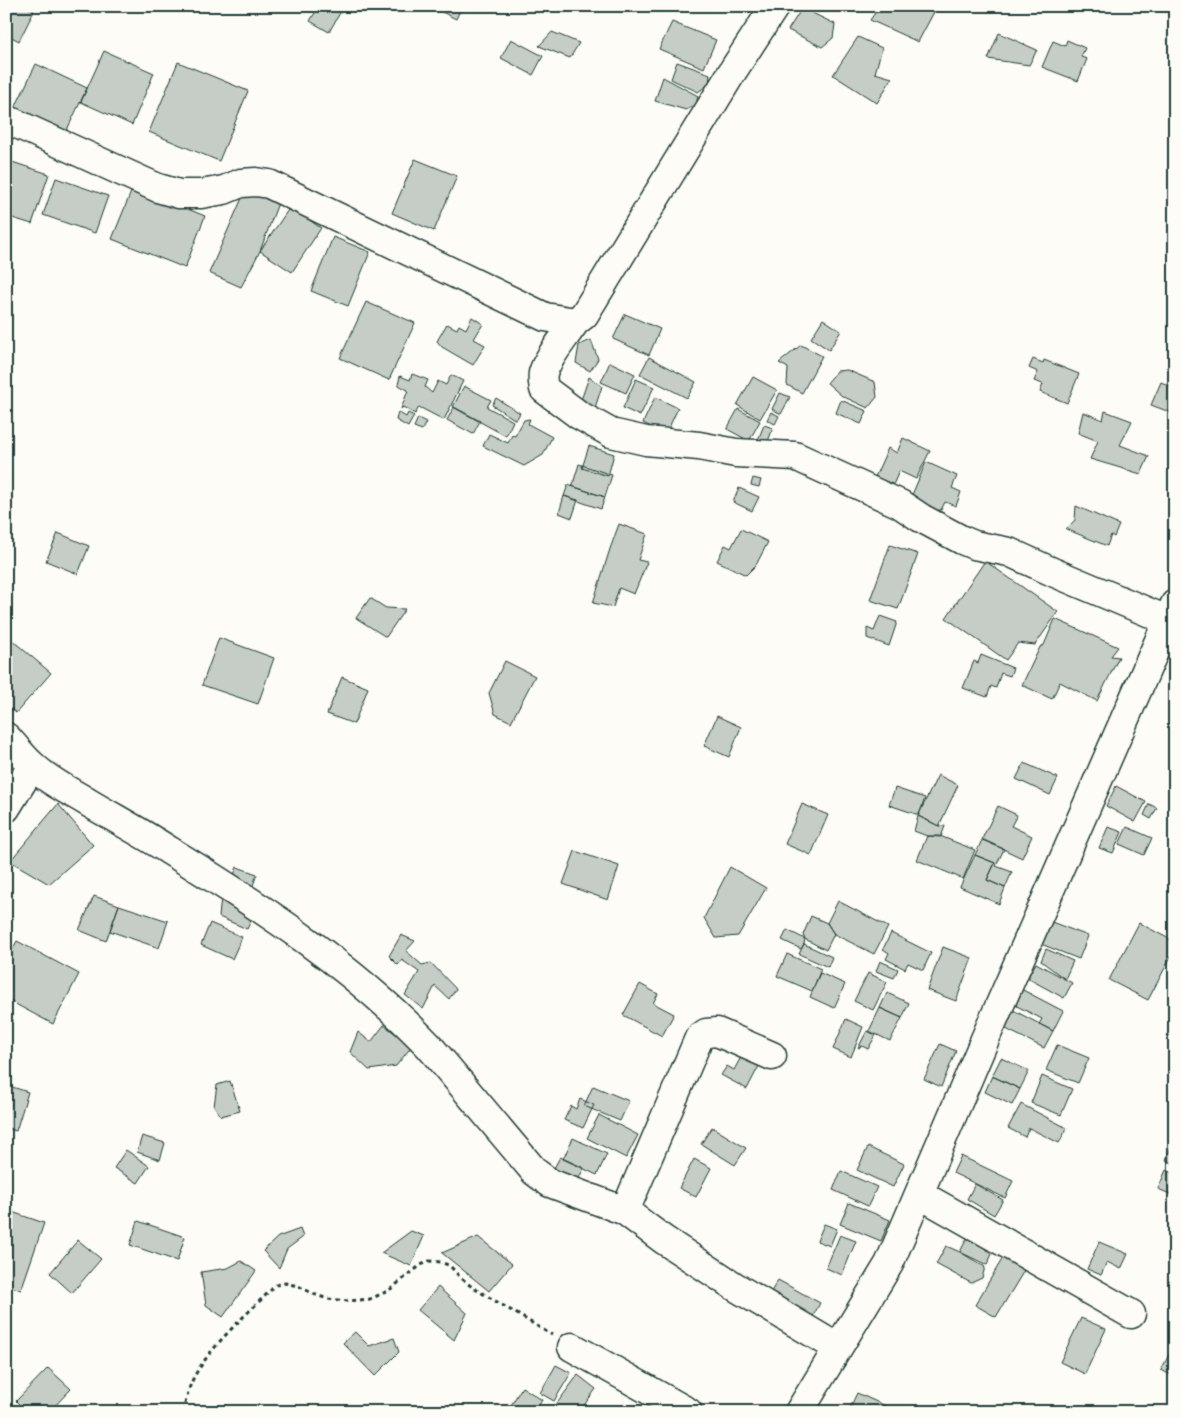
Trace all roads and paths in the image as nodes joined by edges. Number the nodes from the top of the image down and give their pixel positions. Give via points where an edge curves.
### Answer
1 (775, 6) edge
2 (6, 119) edge
3 (574, 322) junction
4 (1171, 612) edge
5 (6, 737) edge
6 (32, 766) junction
7 (6, 808) edge
8 (772, 1056) dead end
9 (919, 1194) junction
10 (625, 1211) junction
11 (1130, 1314) dead end
12 (572, 1347) joint
13 (838, 1348) junction
14 (183, 1412) edge
15 (688, 1412) edge
16 (799, 1412) edge

1 - 3 street via 584,316
2 - 3 street via 158,188 179,194 224,190 242,183 269,184 545,317
3 - 4 street via 545,367 542,375 544,389 611,433 646,441 795,456 900,504 974,545 1009,552 1054,573
4 - 9 street
5 - 6 street
6 - 7 street
6 - 10 street via 237,892 331,958 414,1030 535,1172 550,1183
8 - 10 street via 717,1032 706,1033 699,1038
9 - 11 street
9 - 13 street via 889,1264
10 - 13 street via 734,1286
12 - 14 path via 472,1286 441,1262 421,1265 388,1291 370,1299 348,1302 316,1296 285,1283 276,1285 216,1347 195,1375
12 - 15 street
13 - 16 street

